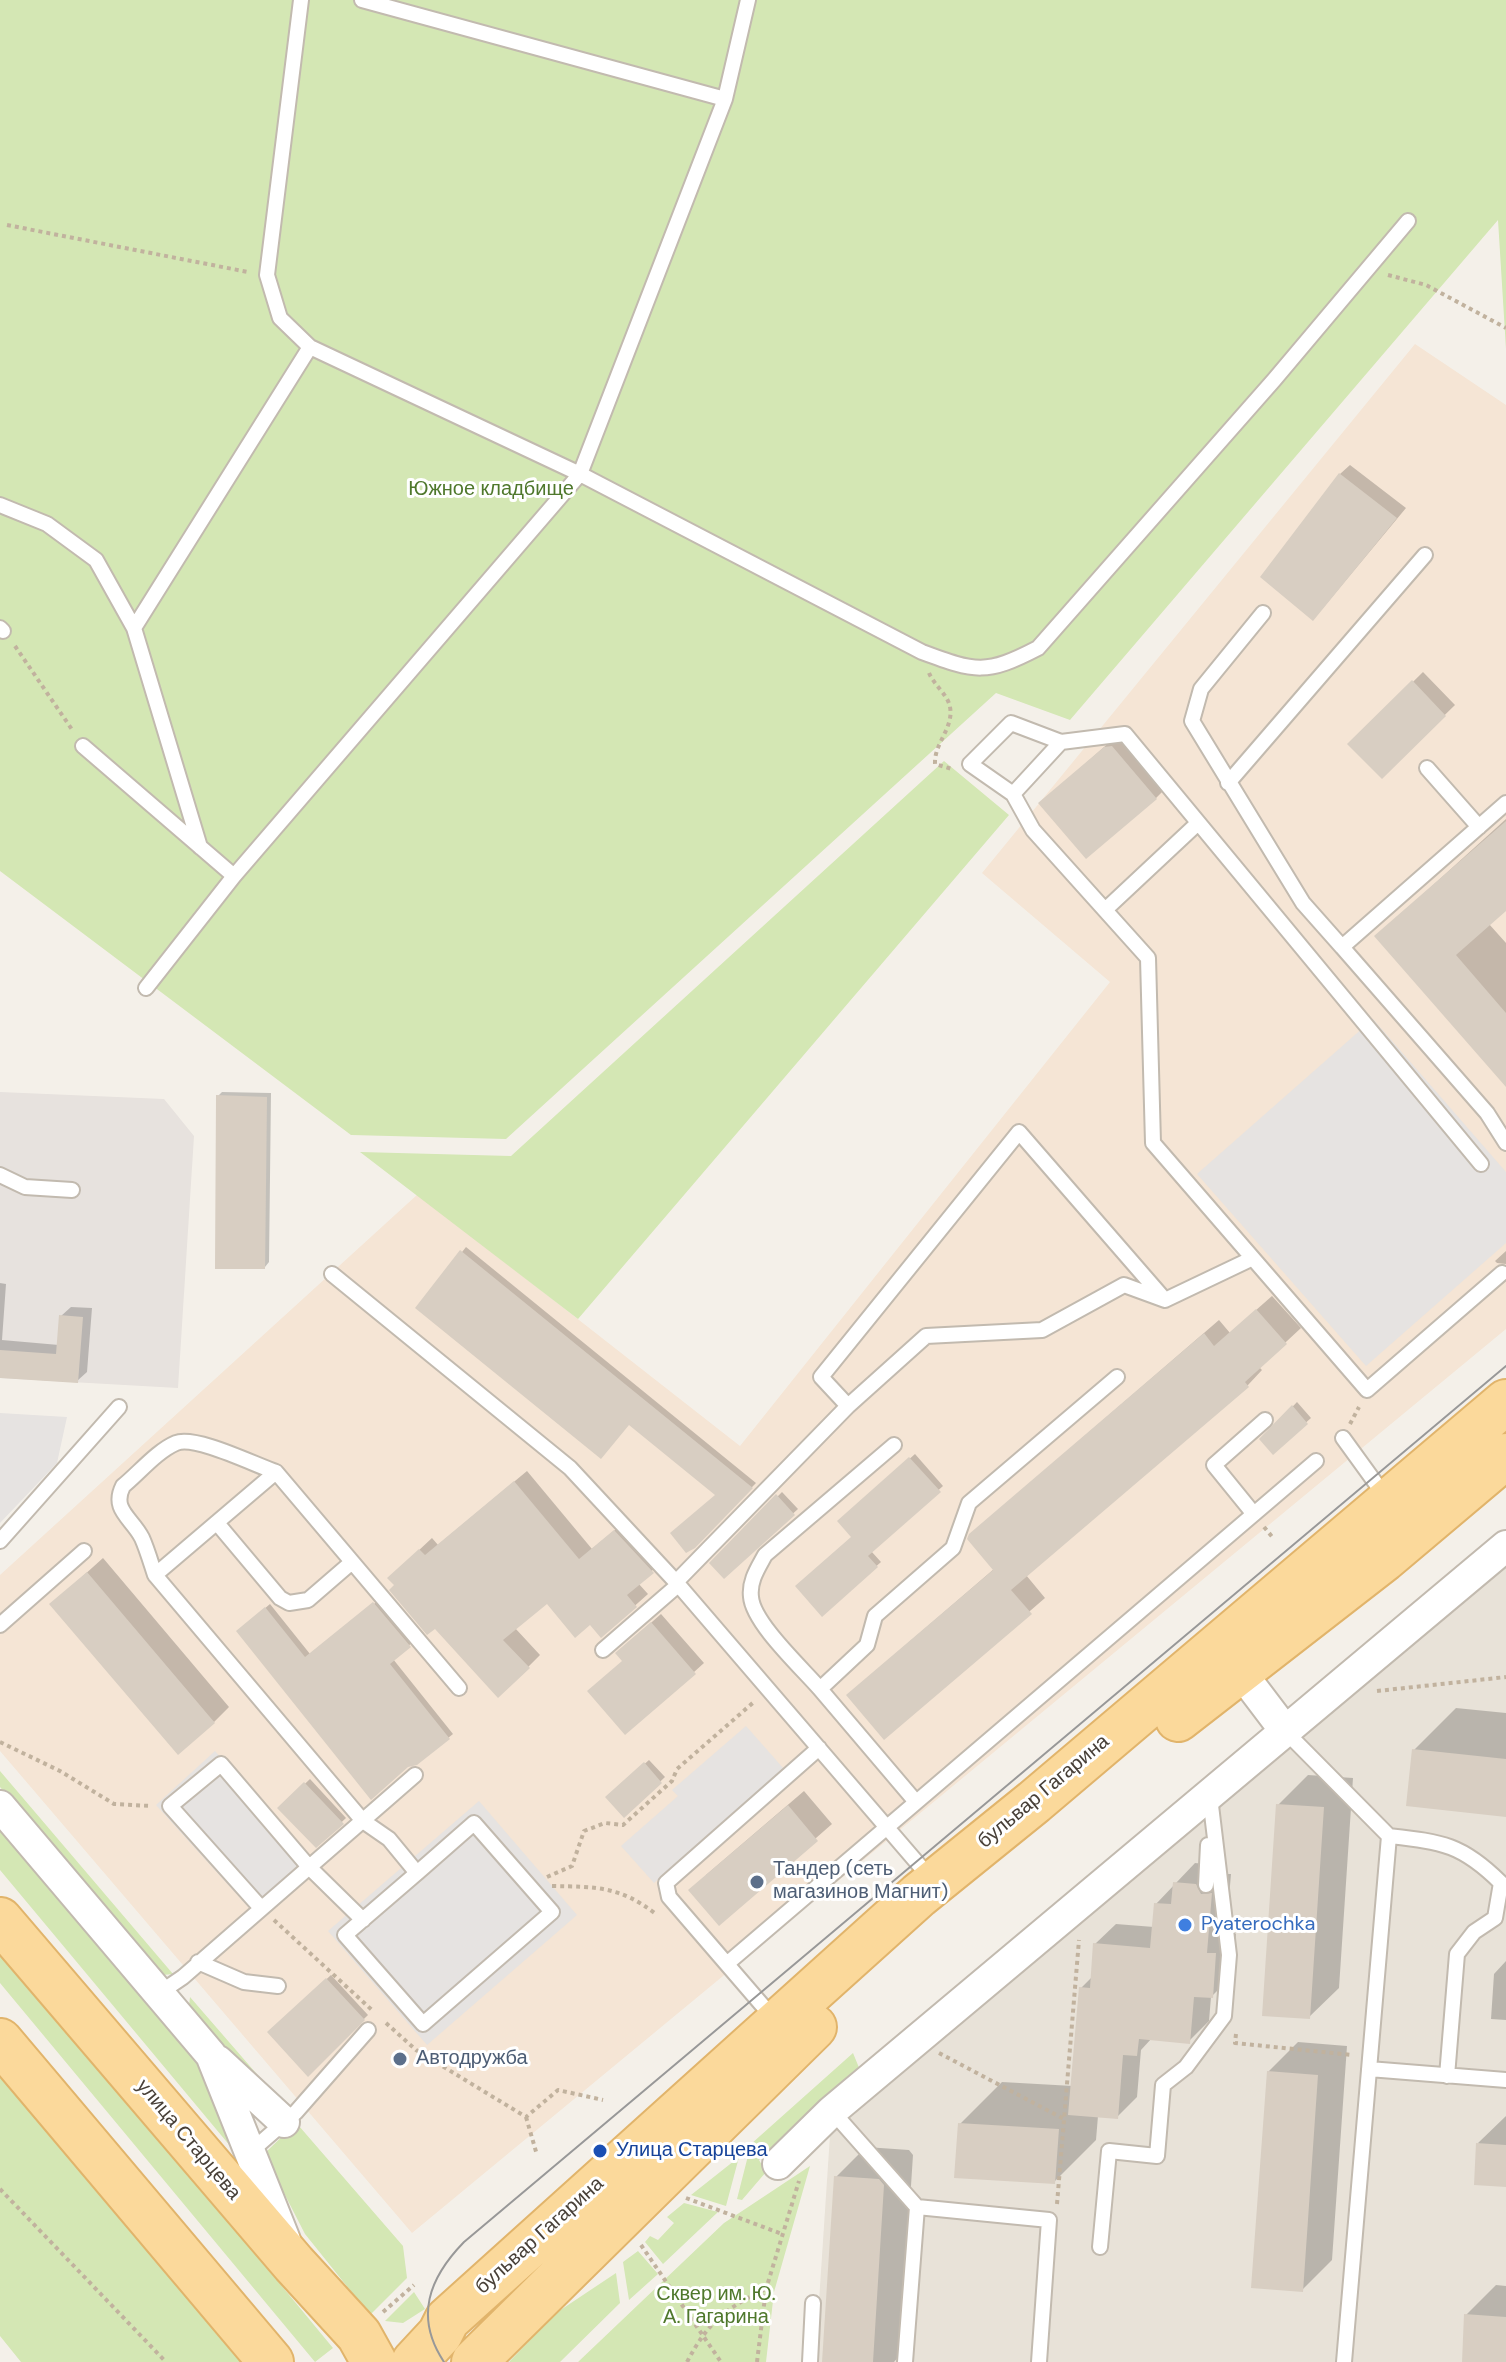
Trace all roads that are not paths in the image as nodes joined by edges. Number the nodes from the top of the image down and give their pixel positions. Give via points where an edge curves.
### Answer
1 (301, 0) edge
2 (362, 0) edge
3 (748, 0) edge
4 (725, 99) junction
5 (1408, 221) dead end
6 (310, 347) junction
7 (580, 474) junction
8 (0, 505) edge
9 (1425, 555) dead end
10 (1263, 613) dead end
11 (134, 628) junction
12 (1061, 742) junction
13 (83, 746) road end
14 (1427, 768) dead end
15 (1228, 783) junction
16 (1013, 794) junction
17 (1506, 803) edge
18 (1198, 823) junction
19 (1479, 827) junction
20 (200, 847) junction
21 (234, 876) junction
22 (1105, 910) junction
23 (1342, 947) junction
24 (146, 988) dead end
25 (1506, 1143) edge
26 (1481, 1164) dead end
27 (0, 1175) edge
28 (72, 1190) dead end
29 (1251, 1259) junction
30 (1502, 1273) dead end
31 (332, 1274) dead end
32 (1165, 1300) junction
33 (1117, 1377) dead end
34 (1506, 1402) edge
35 (848, 1406) junction
36 (119, 1407) dead end
37 (1265, 1420) dead end
38 (1343, 1438) road end
39 (894, 1445) dead end
40 (1506, 1456) edge
41 (1316, 1461) dead end
42 (276, 1472) junction
43 (1389, 1500) junction
44 (1253, 1513) junction
45 (217, 1523) junction
46 (0, 1541) edge
47 (1506, 1546) edge
48 (84, 1551) dead end
49 (352, 1562) junction
50 (155, 1575) junction
51 (677, 1583) junction
52 (0, 1625) edge
53 (603, 1650) dead end
54 (1239, 1670) junction
55 (459, 1688) dead end
56 (820, 1689) junction
57 (1286, 1732) junction
58 (819, 1748) junction
59 (415, 1775) dead end
60 (916, 1802) junction
61 (1210, 1802) junction
62 (0, 1806) edge
63 (363, 1821) junction
64 (887, 1827) junction
65 (1389, 1836) junction
66 (309, 1867) junction
67 (417, 1873) junction
68 (1206, 1885) dead end
69 (940, 1897) junction
70 (261, 1908) junction
71 (0, 1920) edge
72 (363, 1920) junction
73 (198, 1962) junction
74 (729, 1962) junction
75 (278, 1986) dead end
76 (157, 1994) junction
77 (778, 2023) junction
78 (368, 2030) dead end
79 (0, 2041) edge
80 (211, 2055) junction
81 (1370, 2063) junction
82 (1447, 2076) junction
83 (1506, 2080) edge
84 (832, 2111) junction
85 (284, 2122) junction
86 (250, 2152) junction
87 (790, 2169) road end
88 (917, 2207) junction
89 (1100, 2247) dead end
90 (294, 2264) junction
91 (813, 2303) dead end
92 (447, 2320) junction
93 (371, 2338) edge
94 (271, 2362) edge
95 (414, 2362) edge
96 (474, 2362) edge
97 (810, 2362) edge
98 (905, 2362) edge
99 (1039, 2362) edge
100 (1344, 2362) edge

1 - 6 lane via 267,275 280,318
2 - 4 lane
3 - 4 lane
4 - 7 lane
5 - 7 lane via 1038,648 1008,663 979,670 922,652
6 - 7 lane
6 - 11 lane
7 - 21 lane
8 - 11 lane via 47,524 96,560
9 - 15 lane
10 - 15 lane via 1194,705 1192,721
11 - 20 lane
12 - 16 lane
12 - 16 lane via 1011,723 970,764
12 - 18 lane via 1125,734
13 - 20 lane
14 - 19 lane
15 - 23 lane via 1303,903
16 - 22 lane via 1033,830
17 - 19 lane
18 - 22 lane
18 - 26 lane
19 - 23 lane
20 - 21 lane
21 - 24 lane
22 - 29 lane via 1148,958 1153,1143
23 - 25 lane via 1487,1113
27 - 28 lane via 25,1187
29 - 30 lane via 1367,1390
29 - 32 lane
31 - 51 lane via 570,1468
32 - 35 lane via 1124,1285 1042,1330 926,1336
32 - 35 lane via 1019,1132 821,1377
33 - 56 lane via 969,1503 953,1548 875,1616 867,1645
34 - 43 main road, бульвар Гагарина
35 - 51 lane
36 - 46 lane
37 - 44 lane via 1214,1465
38 - 43 lane
39 - 56 lane via 765,1555 753,1574 751,1597 758,1616
40 - 54 main road, бульвар Гагарина via 1384,1559
41 - 44 lane
42 - 45 lane
42 - 49 lane
42 - 50 lane via 186,1441 157,1457 123,1486 118,1504 141,1535
43 - 69 main road, бульвар Гагарина via 1034,1802
44 - 60 lane
45 - 49 lane via 289,1603 308,1600
45 - 50 lane
47 - 57 street
48 - 52 lane
49 - 55 lane
50 - 63 lane
51 - 53 lane
51 - 58 lane
54 - 57 street
54 - 69 main road, бульвар Гагарина
56 - 60 lane
57 - 61 street
57 - 65 lane
58 - 64 lane
58 - 74 lane via 666,1883 669,1897
59 - 63 lane
60 - 64 lane
61 - 68 lane
61 - 84 street
61 - 89 lane via 1229,1955 1224,2016 1186,2067 1163,2085 1157,2156 1109,2151
62 - 76 street
63 - 66 lane
63 - 67 lane via 389,1839
64 - 69 lane
64 - 74 lane
65 - 81 lane
65 - 82 lane via 1436,1841 1474,1857 1501,1883 1495,1918 1474,1932 1457,1954
66 - 70 lane
66 - 70 lane via 221,1764 170,1806
66 - 72 lane
67 - 72 lane
67 - 72 lane via 474,1823 552,1912 423,2024 345,1935
69 - 77 main road, бульвар Гагарина
69 - 96 main road, бульвар Гагарина
70 - 73 lane
71 - 90 main road, улица Старцева
73 - 75 lane via 244,1982
73 - 76 lane
74 - 77 lane
76 - 80 street
77 - 92 main road, бульвар Гагарина
78 - 85 lane
79 - 94 main road
80 - 85 street
80 - 86 street
81 - 82 lane
81 - 100 lane
82 - 83 lane
84 - 87 street
84 - 88 lane
85 - 86 lane
86 - 90 street
88 - 98 lane
88 - 99 lane via 1049,2220
90 - 93 main road, улица Старцева
91 - 97 lane
92 - 93 main road, бульвар Гагарина via 398,2340
92 - 95 main road, бульвар Гагарина

